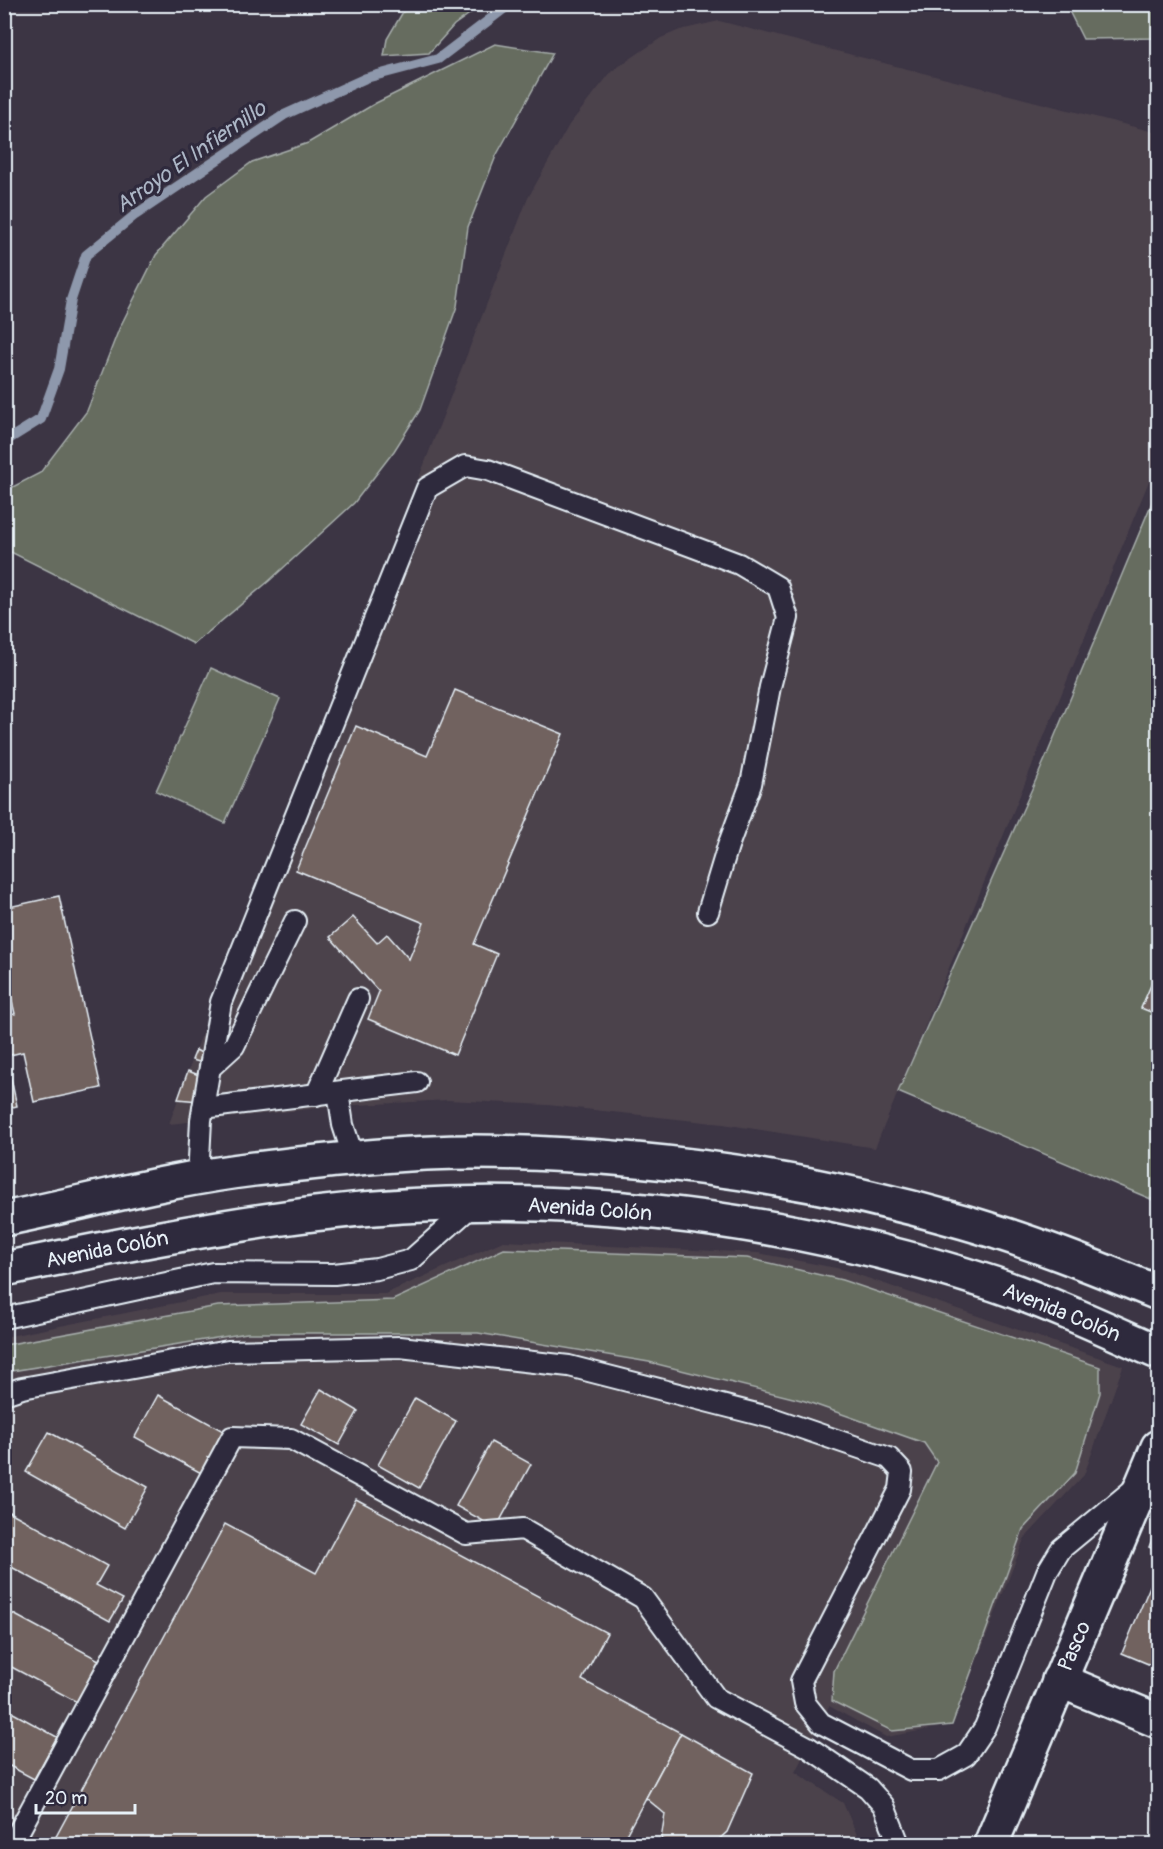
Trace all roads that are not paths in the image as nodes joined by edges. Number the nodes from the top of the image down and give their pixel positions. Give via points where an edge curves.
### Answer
1 (708, 912) dead end
2 (295, 921) dead end
3 (358, 999) dead end
4 (211, 1067) junction
5 (417, 1082) dead end
6 (338, 1092) junction
7 (316, 1095) junction
8 (203, 1108) junction
9 (354, 1159) junction
10 (198, 1178) junction
11 (473, 1205) junction
12 (4, 1219) edge
13 (4, 1269) edge
14 (1158, 1293) edge
15 (4, 1318) edge
16 (1158, 1352) edge
17 (4, 1394) edge
18 (1158, 1447) edge
19 (1146, 1478) junction
20 (1059, 1680) junction
21 (1158, 1721) edge
22 (12, 1845) edge
23 (899, 1845) edge
24 (991, 1845) edge

1 - 4 lane via 751,784 788,618 778,587 739,564 488,470 465,466 427,488 221,1002
2 - 4 lane via 234,1047
3 - 7 lane
4 - 8 lane
5 - 6 lane
6 - 7 lane
6 - 9 lane
7 - 8 lane
8 - 10 lane
9 - 10 main road
9 - 14 main road via 471,1152 532,1154 669,1163 746,1173 895,1203 966,1222
10 - 12 main road
11 - 13 main road, Avenida Colón via 316,1214
11 - 15 lane via 411,1260 377,1269 334,1274 213,1273
11 - 16 main road, Avenida Colón via 654,1212 834,1241 996,1285
17 - 19 lane via 228,1351 400,1347 569,1366 772,1418 889,1458 902,1472 900,1489 801,1681 805,1703 820,1723 911,1770 939,1770 966,1755 985,1727 1047,1572 1061,1549
18 - 19 main road, Pasco
19 - 20 main road, Pasco
20 - 21 main road
20 - 24 main road, Pasco
22 - 23 lane via 232,1437 291,1439 466,1534 523,1529 643,1598 716,1698 808,1747 868,1788 884,1806

